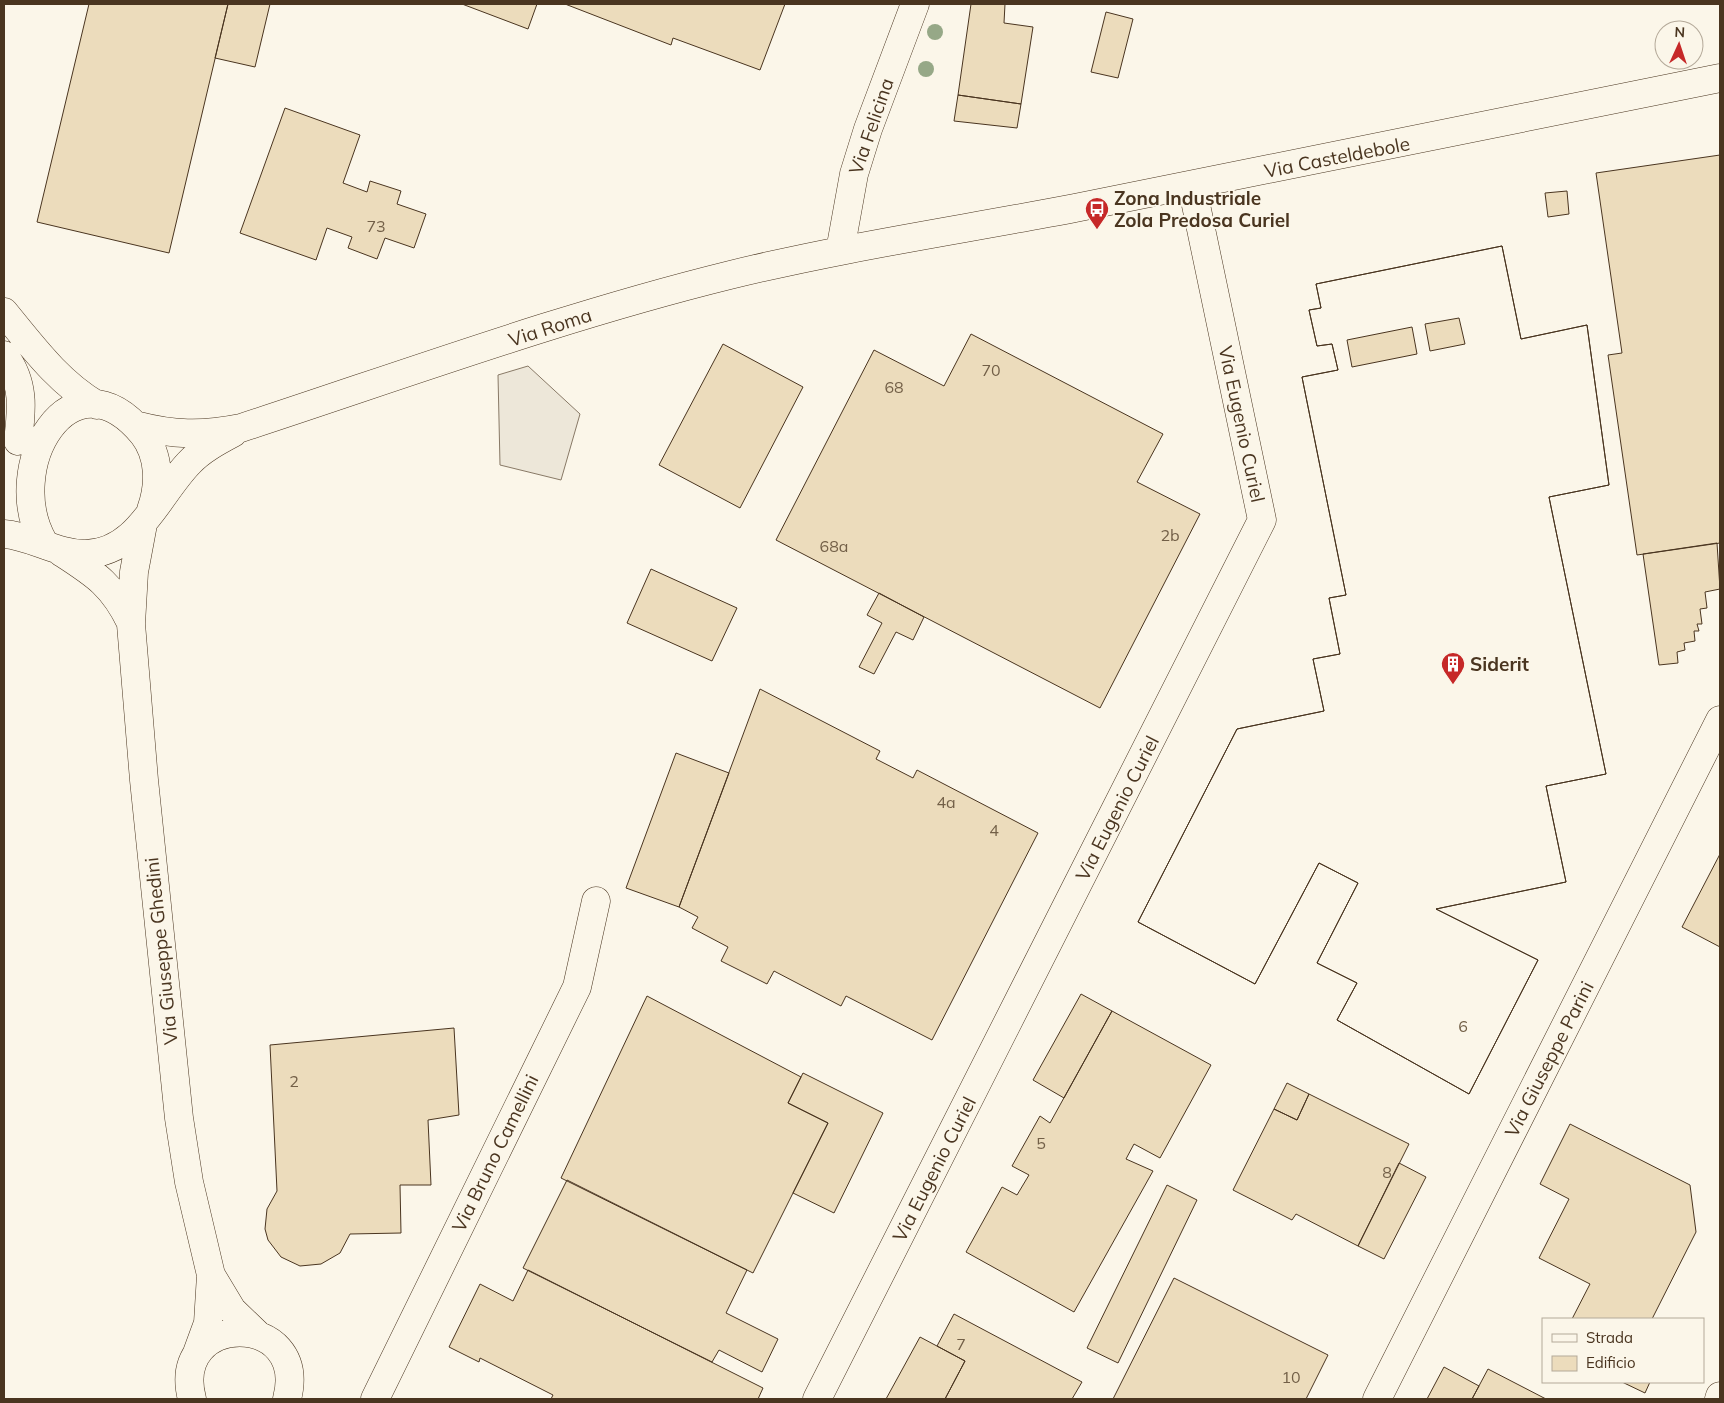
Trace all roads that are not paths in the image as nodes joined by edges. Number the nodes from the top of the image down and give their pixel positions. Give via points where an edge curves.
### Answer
1 (915, 4) edge
2 (1720, 78) edge
3 (1192, 186) junction
4 (852, 249) junction
5 (4, 312) edge
6 (4, 356) edge
7 (97, 405) junction
8 (135, 425) junction
9 (241, 428) junction
10 (18, 441) junction
11 (147, 517) junction
12 (4, 534) edge
13 (50, 546) junction
14 (131, 624) junction
15 (1720, 720) edge
16 (596, 901) dead end
17 (211, 1275) junction
18 (258, 1334) junction
19 (197, 1353) junction
20 (288, 1387) edge
21 (192, 1399) edge
22 (302, 1399) edge
23 (375, 1399) edge
24 (817, 1399) edge
25 (1377, 1399) edge

1 - 4 street, Via Felicina via 854,174
2 - 3 street, Via Casteldebole
3 - 4 street, Via Casteldebole
3 - 24 street, Via Eugenio Curiel via 1262,520
4 - 9 street, Via Roma via 733,274 629,301
5 - 7 street via 59,377 77,394
6 - 10 street via 18,379 22,395
7 - 8 street, Via Roma via 112,410
7 - 10 street, Via Roma via 76,404 55,409 28,428
8 - 9 street, Via Roma via 164,433 191,435
8 - 11 street, Via Roma via 146,438 155,460 158,481
9 - 11 street, Via Roma via 191,460
10 - 13 street, Via Roma via 8,472 11,501 23,524
11 - 13 street, Via Roma via 134,534 116,547 97,553 72,553
11 - 14 street, Via Giuseppe Ghedini via 134,572
12 - 13 street, Via Roma
13 - 14 street, Via Giuseppe Ghedini via 93,573 115,593
14 - 17 street, Via Giuseppe Ghedini via 179,1118 189,1182
15 - 25 street, Via Giuseppe Parini
16 - 23 street, Via Bruno Camellini via 577,987
17 - 18 street, Via Giuseppe Ghedini via 232,1310
17 - 19 street, Via Giuseppe Ghedini via 208,1323
18 - 19 street via 238,1331 218,1336
18 - 20 street via 276,1347 288,1365
19 - 21 street via 189,1376
20 - 22 street

